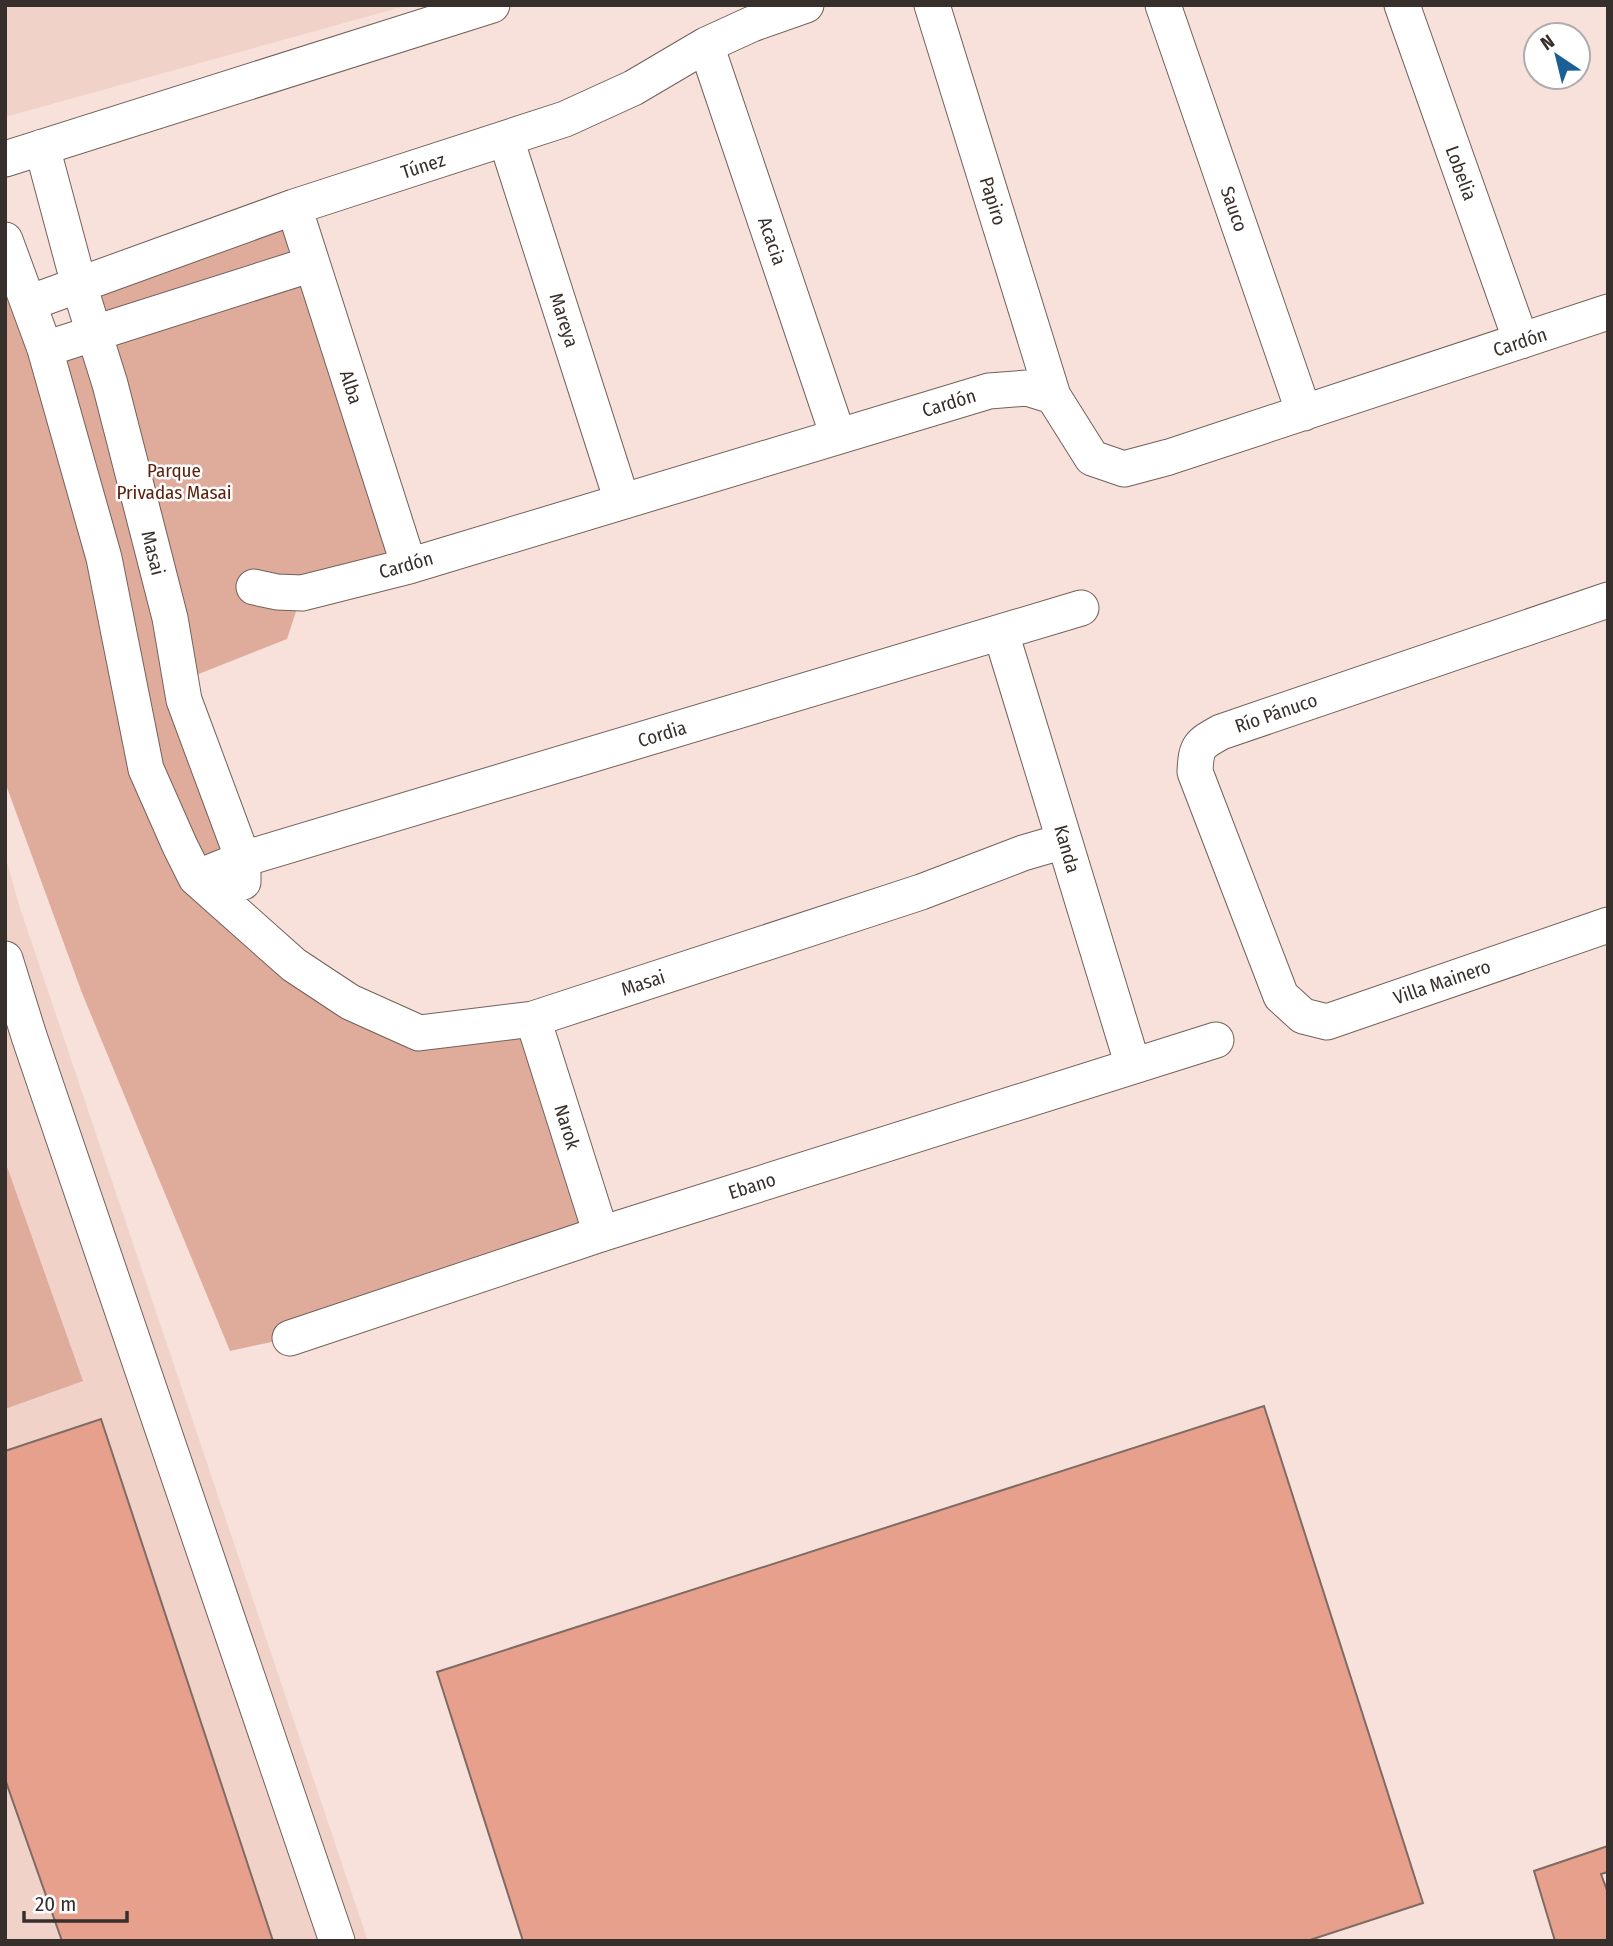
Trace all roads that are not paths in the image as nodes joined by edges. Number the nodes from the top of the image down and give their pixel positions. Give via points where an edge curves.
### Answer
1 (492, 5) edge
2 (806, 5) edge
3 (932, 5) edge
4 (1163, 5) edge
5 (1402, 5) edge
6 (706, 46) junction
7 (506, 139) junction
8 (42, 147) junction
9 (5, 159) edge
10 (294, 207) junction
11 (5, 240) edge
12 (312, 264) junction
13 (79, 285) junction
14 (29, 303) junction
15 (1608, 312) edge
16 (95, 331) junction
17 (1521, 341) junction
18 (45, 349) junction
19 (1054, 397) junction
20 (1304, 413) junction
21 (838, 436) junction
22 (622, 501) junction
23 (409, 566) junction
24 (254, 587) dead end
25 (1608, 600) edge
26 (1081, 608) dead end
27 (1001, 633) junction
28 (181, 680) junction
29 (131, 696) junction
30 (1064, 841) junction
31 (243, 859) junction
32 (196, 878) junction
33 (242, 917) junction
34 (1608, 925) edge
35 (5, 959) edge
36 (1281, 996) joint
37 (533, 1019) junction
38 (17, 1040) edge
39 (1216, 1040) dead end
40 (1133, 1066) junction
41 (601, 1234) junction
42 (290, 1338) dead end
43 (337, 1941) edge

1 - 8 street
2 - 6 street, Túnez
3 - 19 street, Papiro
4 - 20 street, Sauco
5 - 17 street, Lobelia
6 - 7 street, Túnez via 565,119
6 - 21 street, Acacia
7 - 10 street, Túnez
7 - 22 street, Mareya
8 - 9 street
8 - 13 street, Masai
10 - 12 street, Alba
10 - 13 street, Túnez
11 - 14 street, Masai
12 - 16 street
12 - 23 street, Alba
13 - 14 street, Túnez
13 - 16 street, Masai
14 - 18 street, Masai
15 - 17 street, Cardón
16 - 18 street
16 - 28 street, Masai via 170,618
17 - 20 street, Cardón
18 - 29 street, Masai via 104,558
19 - 20 street, Cardón via 1092,458 1124,470
19 - 21 street, Cardón via 1027,388 989,391
21 - 22 street, Cardón
22 - 23 street, Cardón
23 - 24 street, Cardón via 302,593
25 - 36 street, Río Pánuco via 1203,742 1196,752 1195,772
26 - 27 street, Cordia
27 - 30 street, Kanda
27 - 31 street, Cordia
28 - 29 street
28 - 31 street, Masai via 184,700
29 - 32 street, Masai via 146,768
30 - 37 street, Masai
30 - 40 street, Kanda
31 - 32 street, Cordia
31 - 33 street, Masai
32 - 33 street, Masai
33 - 37 street, Masai via 295,965 351,1002 419,1033
34 - 36 street, Villa Mainero via 1326,1022 1303,1016
35 - 38 street
37 - 41 street, Narok
38 - 43 street
39 - 40 street, Ebano
40 - 41 street, Ebano
41 - 42 street, Ebano

